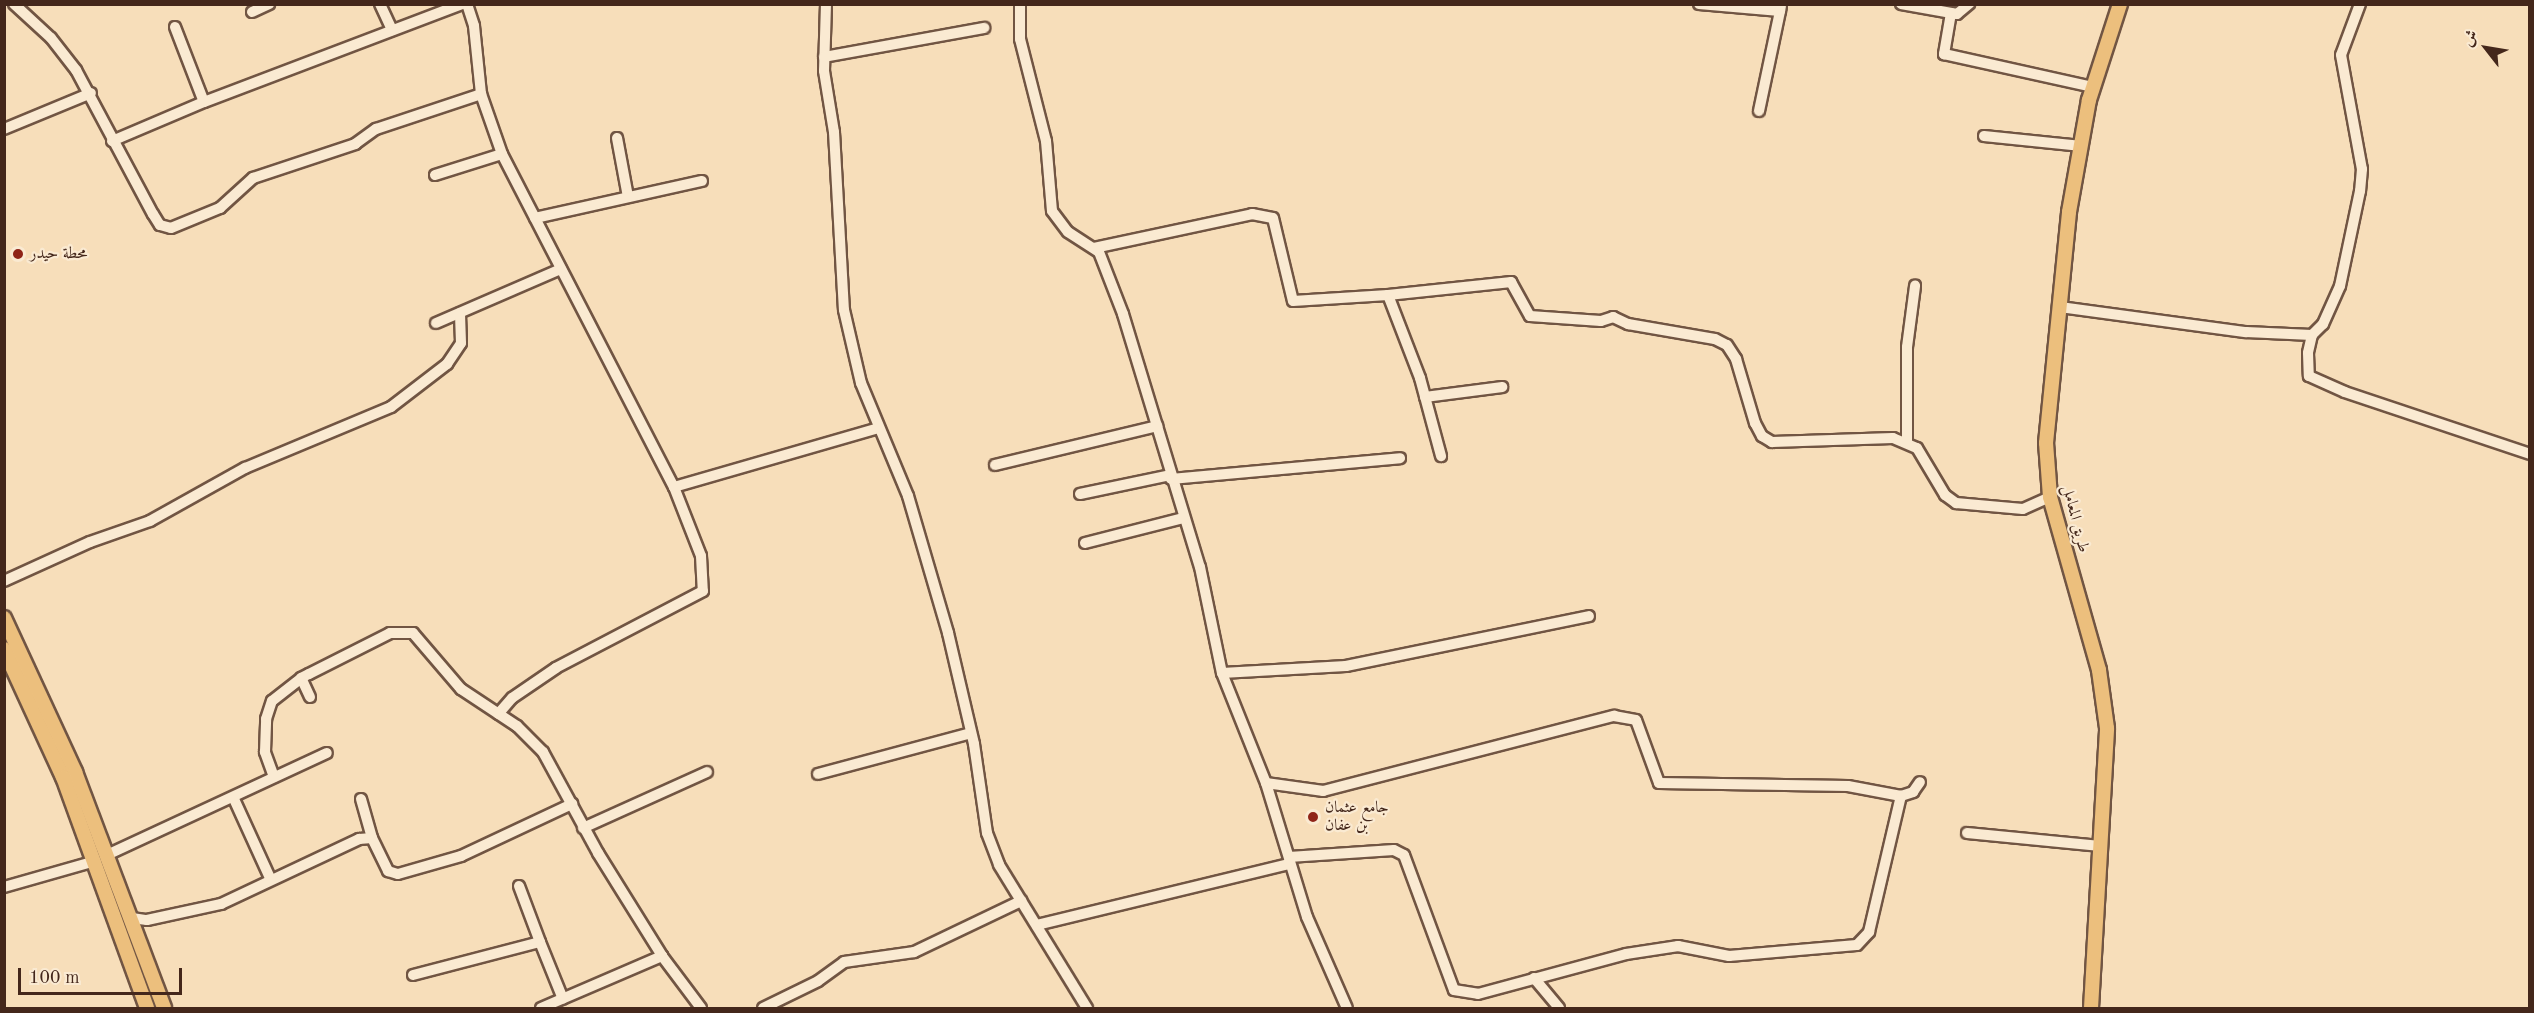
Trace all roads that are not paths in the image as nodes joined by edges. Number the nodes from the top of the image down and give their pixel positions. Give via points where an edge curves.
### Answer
1 (14, 4) edge
2 (269, 4) edge
3 (380, 4) edge
4 (462, 4) edge
5 (467, 4) edge
6 (826, 4) edge
7 (1020, 4) edge
8 (1699, 4) edge
9 (1901, 4) edge
10 (1969, 4) edge
11 (2120, 4) edge
12 (2360, 4) edge
13 (1780, 8) edge
14 (252, 12) dead end
15 (1951, 13) junction
16 (175, 27) dead end
17 (984, 28) dead end
18 (392, 30) junction
19 (825, 57) junction
20 (2093, 87) junction
21 (91, 93) junction
22 (481, 94) junction
23 (204, 102) junction
24 (1759, 111) dead end
25 (4, 129) edge
26 (1984, 136) dead end
27 (617, 138) dead end
28 (112, 141) junction
29 (2081, 146) junction
30 (502, 154) junction
31 (435, 175) dead end
32 (702, 181) dead end
33 (628, 197) junction
34 (535, 218) junction
35 (1094, 248) junction
36 (561, 269) junction
37 (1915, 286) dead end
38 (1388, 295) junction
39 (2060, 307) junction
40 (460, 313) junction
41 (436, 323) dead end
42 (2312, 335) junction
43 (1502, 387) dead end
44 (1425, 397) junction
45 (1157, 426) junction
46 (879, 428) junction
47 (1907, 441) junction
48 (2529, 454) edge
49 (1441, 456) dead end
50 (1400, 458) dead end
51 (995, 465) dead end
52 (1170, 477) junction
53 (675, 487) junction
54 (1080, 494) dead end
55 (2050, 497) junction
56 (1183, 518) junction
57 (1085, 543) dead end
58 (4, 581) edge
59 (1589, 616) dead end
60 (4, 618) edge
61 (4, 649) edge
62 (1221, 673) junction
63 (301, 678) junction
64 (310, 697) dead end
65 (498, 714) junction
66 (971, 734) junction
67 (327, 753) dead end
68 (706, 772) dead end
69 (818, 774) dead end
70 (274, 777) junction
71 (1920, 782) dead end
72 (1266, 783) junction
73 (1901, 795) junction
74 (234, 799) junction
75 (361, 799) dead end
76 (572, 804) junction
77 (583, 828) junction
78 (1967, 833) dead end
79 (372, 838) junction
80 (2100, 846) junction
81 (109, 854) junction
82 (1290, 860) junction
83 (95, 861) junction
84 (270, 878) junction
85 (4, 886) edge
86 (519, 886) dead end
87 (1021, 901) junction
88 (132, 918) junction
89 (1037, 925) junction
90 (540, 942) junction
91 (662, 956) junction
92 (150, 966) junction
93 (134, 970) junction
94 (413, 975) dead end
95 (1534, 978) junction
96 (563, 999) junction
97 (147, 1008) edge
98 (164, 1008) edge
99 (541, 1008) edge
100 (701, 1008) edge
101 (763, 1008) edge
102 (1087, 1008) edge
103 (1347, 1008) edge
104 (1559, 1008) edge
105 (2091, 1008) edge

1 - 21 street via 61,49
2 - 14 street
3 - 18 street
4 - 18 street
5 - 22 street via 474,26
6 - 19 street
7 - 35 street via 1020,39 1046,141 1052,211 1059,224
8 - 13 street
9 - 15 street
10 - 15 street via 1957,14
11 - 20 main road, طريق المعامل
12 - 42 street via 2341,55 2362,169 2360,191 2340,286 2323,324
13 - 24 street
15 - 20 street via 1944,54
16 - 23 street
17 - 19 street
18 - 23 street
19 - 46 street via 834,132 844,310 861,383
20 - 29 main road, طريق المعامل
21 - 25 street
21 - 28 street
22 - 28 street via 376,129 355,144 253,178 220,208 171,228 160,225
22 - 30 street
23 - 28 street
26 - 29 street
27 - 33 street
29 - 39 main road, طريق المعامل
30 - 31 street
30 - 34 street
32 - 33 street
33 - 34 street
34 - 36 street
35 - 38 street via 1252,214 1273,218 1293,301
35 - 45 street via 1123,314
36 - 40 street
36 - 53 street
37 - 47 street via 1907,347
38 - 44 street
38 - 47 street via 1511,282 1530,316 1601,321 1613,317 1628,324 1702,335 1727,345 1736,359 1755,423 1762,436 1772,442
39 - 42 street via 2247,332
39 - 55 main road, طريق المعامل via 2046,443
40 - 41 street
40 - 58 street via 461,343 447,364 390,407 245,468 150,521
42 - 48 street via 2309,376 2345,392
43 - 44 street
44 - 49 street
45 - 51 street
45 - 52 street
46 - 53 street
46 - 66 street via 908,496 948,633
47 - 55 street via 1917,448 1945,495 1956,503 2023,509
50 - 52 street
52 - 54 street
52 - 56 street
53 - 65 street via 701,555 703,591 556,668 512,698
55 - 80 main road, طريق المعامل via 2083,608 2102,693 2107,728
56 - 57 street
56 - 62 street via 1200,567
59 - 62 street via 1346,666
60 - 81 main road via 54,721
61 - 83 main road via 45,735
62 - 72 street
63 - 64 street
63 - 65 street via 371,641 407,630 460,689
63 - 70 street via 272,701 266,719 265,752
65 - 76 street via 523,731 543,752
66 - 69 street
66 - 87 street via 987,833 999,865
67 - 70 street
68 - 77 street
70 - 74 street
71 - 73 street via 1913,792
72 - 73 street via 1323,791 1614,716 1636,720 1659,783 1848,786
72 - 82 street
73 - 95 street via 1869,932 1857,945 1729,956 1678,946 1626,954
74 - 81 street
74 - 84 street
75 - 79 street
76 - 77 street
76 - 79 street via 460,856 398,874 388,871
77 - 91 street
78 - 80 street
79 - 84 street via 359,839
80 - 105 main road, طريق المعامل
81 - 88 main road
82 - 89 street
82 - 95 street via 1394,850 1404,855 1454,990 1478,994
82 - 103 street via 1307,917
83 - 85 street
83 - 93 main road
84 - 88 street via 205,909 147,920
86 - 90 street
87 - 89 street
87 - 101 street via 914,952 844,962 818,981
88 - 92 main road
89 - 102 street
90 - 94 street
90 - 96 street
91 - 96 street
91 - 100 street
92 - 93 main road
92 - 98 main road
93 - 97 main road
95 - 104 street
96 - 99 street

